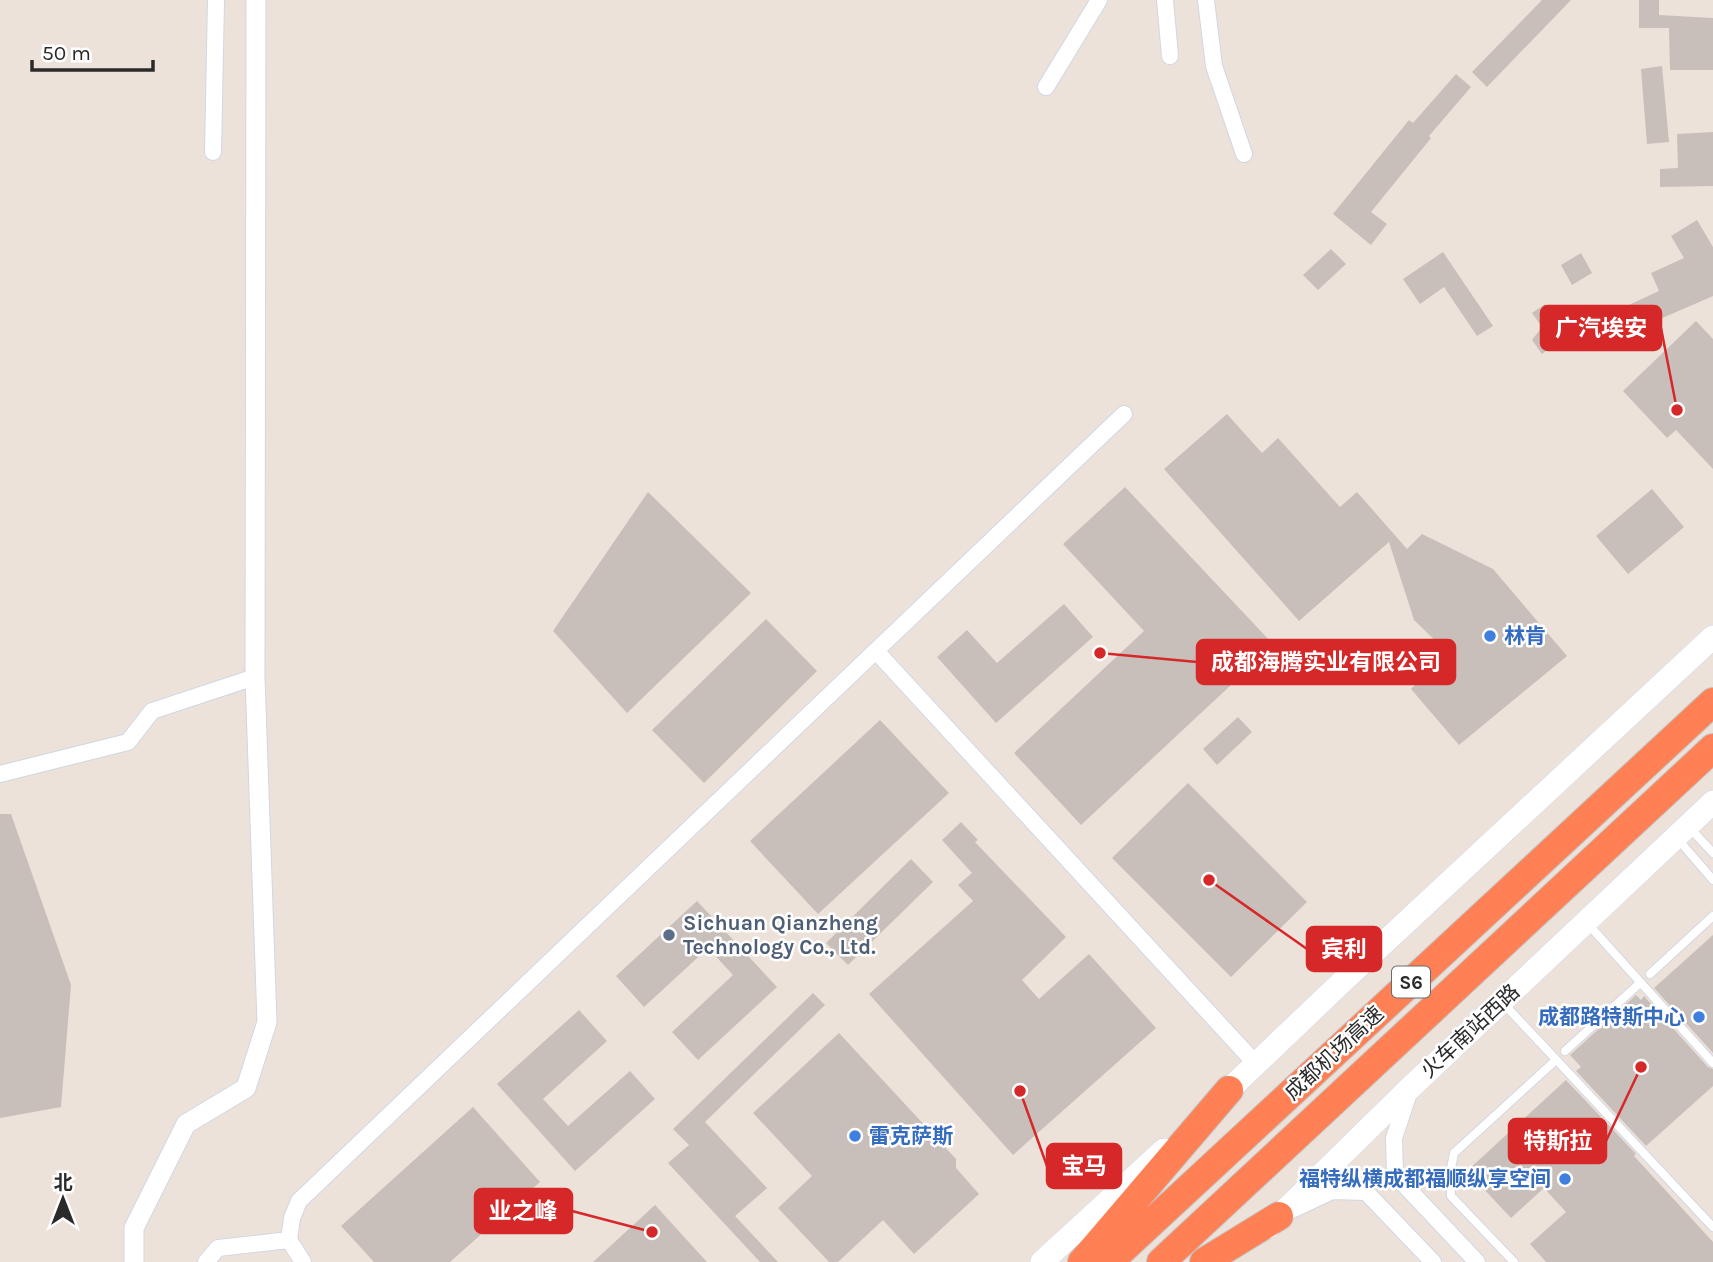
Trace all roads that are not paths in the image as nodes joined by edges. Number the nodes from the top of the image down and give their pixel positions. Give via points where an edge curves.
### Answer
1 (215, 0) edge
2 (256, 0) edge
3 (1099, 0) edge
4 (1165, 0) edge
5 (1206, 0) edge
6 (1170, 56) dead end
7 (1046, 87) dead end
8 (213, 152) dead end
9 (1244, 154) dead end
10 (1124, 414) dead end
11 (1713, 637) edge
12 (876, 651) junction
13 (255, 677) junction
14 (1713, 702) edge
15 (1713, 748) edge
16 (0, 774) edge
17 (1713, 802) edge
18 (1682, 831) junction
19 (1713, 853) edge
20 (1713, 880) edge
21 (1713, 916) edge
22 (1587, 922) junction
23 (1650, 974) dead end
24 (1640, 983) junction
25 (1502, 1001) junction
26 (1565, 1051) dead end
27 (1556, 1060) junction
28 (1713, 1063) edge
29 (1256, 1064) junction
30 (1411, 1087) junction
31 (1229, 1090) junction
32 (1279, 1216) junction
33 (1713, 1227) edge
34 (289, 1240) junction
35 (134, 1262) edge
36 (206, 1262) edge
37 (303, 1262) edge
38 (1042, 1262) edge
39 (1082, 1262) edge
40 (1109, 1262) edge
41 (1161, 1262) edge
42 (1205, 1262) edge
43 (1230, 1262) edge
44 (1433, 1262) edge
45 (1477, 1262) edge
46 (1514, 1262) edge

1 - 8 street
2 - 13 street
3 - 7 street
4 - 6 street
5 - 9 street via 1214,66
10 - 12 street
11 - 29 main road
12 - 29 street
12 - 34 street via 299,1201
13 - 16 street via 152,711 128,742
13 - 35 street via 267,1022 246,1087 186,1124 134,1228
14 - 40 highway, 成都机场高速 / S6
15 - 41 highway, 成都机场高速 / S6
17 - 18 main road, 火车南站西路
18 - 19 lane
18 - 20 lane
18 - 22 main road, 火车南站西路
21 - 23 lane
22 - 24 lane
22 - 25 main road, 火车南站西路
24 - 26 lane
24 - 28 lane
25 - 27 lane
25 - 30 main road, 火车南站西路
27 - 33 lane
27 - 46 lane via 1454,1153 1451,1196
29 - 31 main road
30 - 32 main road, 火车南站西路
30 - 45 street via 1394,1138 1395,1175
31 - 38 main road
31 - 39 highway
32 - 42 highway
32 - 43 main road, 火车南站西路
32 - 44 street via 1332,1191 1366,1192
34 - 36 street via 218,1248
34 - 37 street

